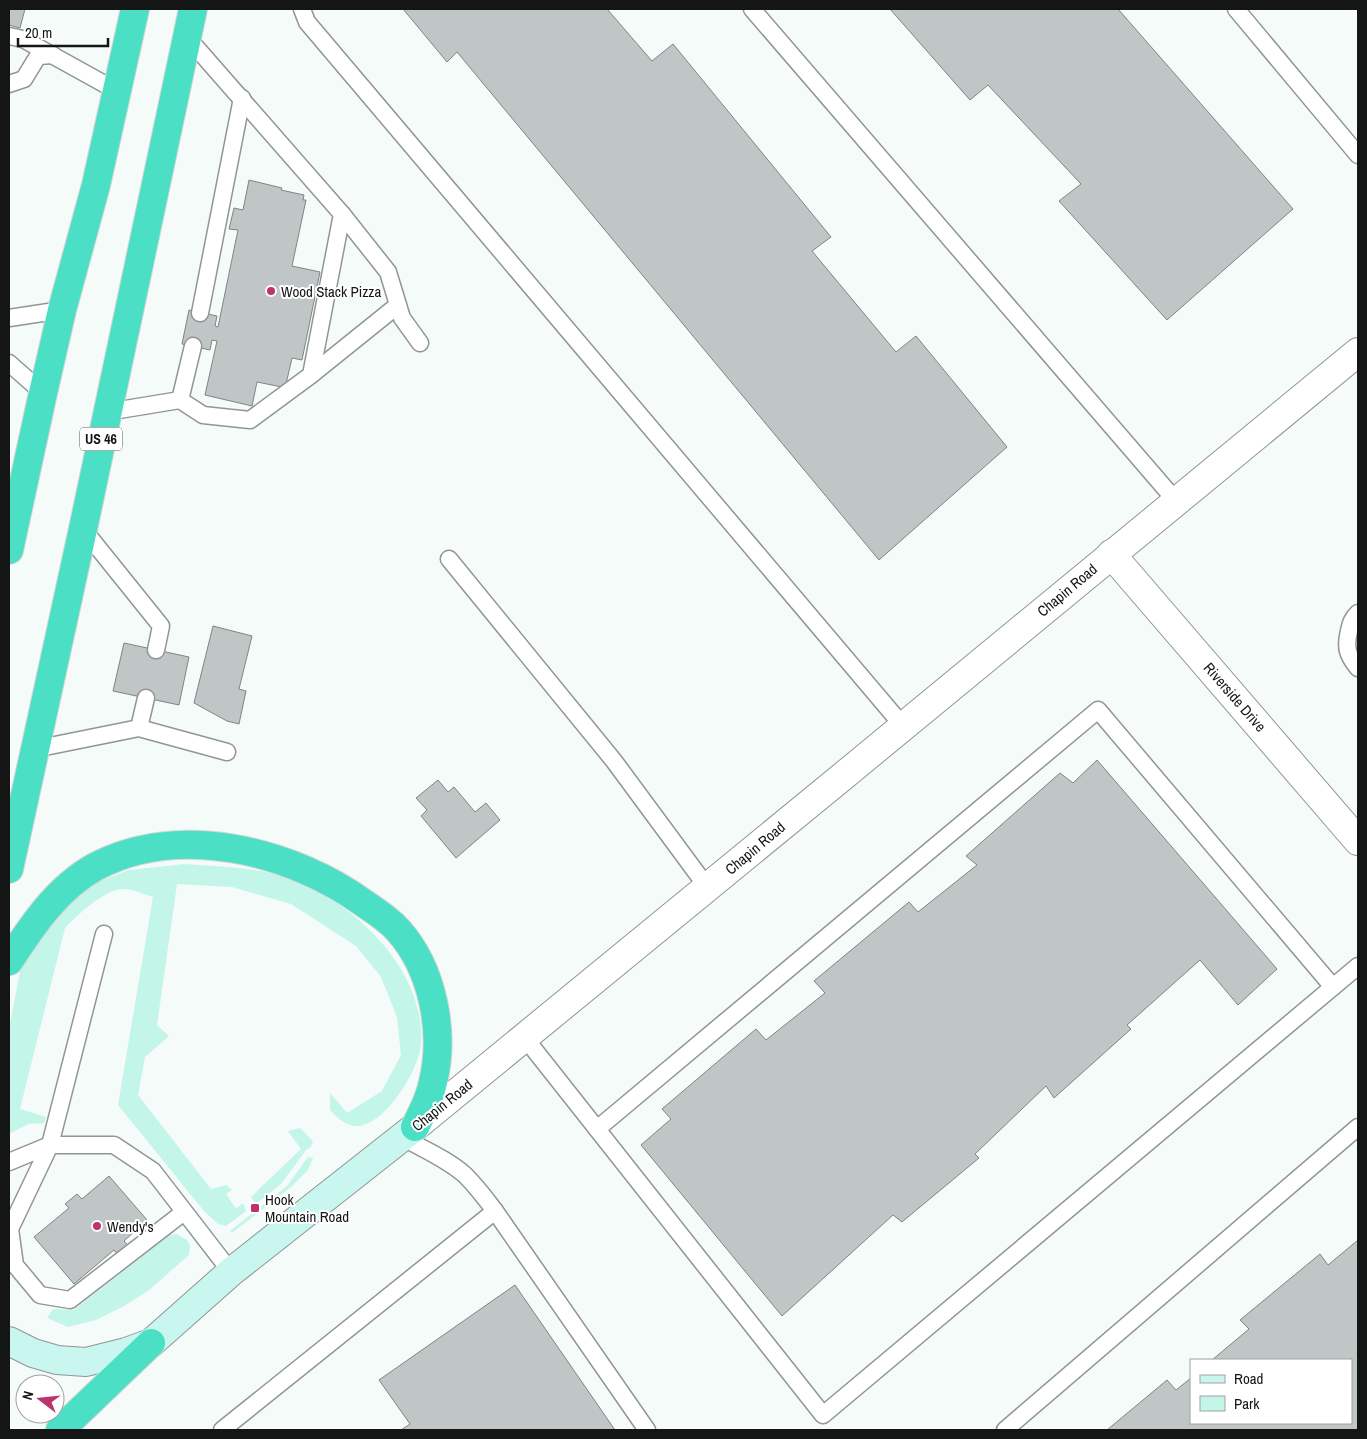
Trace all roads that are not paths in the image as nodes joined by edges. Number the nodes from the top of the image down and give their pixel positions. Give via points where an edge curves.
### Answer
1 (135, 9) edge
2 (193, 9) edge
3 (302, 9) edge
4 (752, 9) edge
5 (1236, 9) edge
6 (9, 36) edge
7 (187, 37) junction
8 (53, 55) junction
9 (9, 84) edge
10 (118, 90) junction
11 (242, 98) junction
12 (1358, 155) edge
13 (342, 214) junction
14 (398, 305) junction
15 (62, 310) junction
16 (200, 313) dead end
17 (9, 318) edge
18 (420, 343) dead end
19 (193, 346) dead end
20 (1358, 352) edge
21 (9, 363) edge
22 (311, 374) junction
23 (43, 393) junction
24 (180, 400) junction
25 (107, 412) junction
26 (1176, 501) junction
27 (83, 529) junction
28 (10, 540) edge
29 (1111, 554) junction
30 (449, 559) dead end
31 (1358, 613) edge
32 (156, 650) dead end
33 (1358, 668) edge
34 (146, 698) dead end
35 (903, 726) junction
36 (139, 728) junction
37 (35, 749) junction
38 (227, 752) dead end
39 (1358, 841) edge
40 (9, 869) edge
41 (707, 887) junction
42 (104, 934) dead end
43 (9, 960) edge
44 (1358, 966) edge
45 (1332, 987) junction
46 (525, 1038) junction
47 (1358, 1127) edge
48 (597, 1129) junction
49 (408, 1132) junction
50 (50, 1145) junction
51 (9, 1162) edge
52 (495, 1211) junction
53 (184, 1212) junction
54 (231, 1272) junction
55 (9, 1341) edge
56 (150, 1343) junction
57 (60, 1430) edge
58 (222, 1430) edge
59 (647, 1430) edge
60 (1005, 1430) edge

1 - 10 highway
2 - 7 highway, US 46
3 - 35 lane via 307,22
4 - 26 lane
5 - 12 lane
6 - 8 lane via 23,39
7 - 11 lane
7 - 25 highway, US 46
8 - 9 lane via 38,56 24,79
8 - 10 lane
10 - 15 highway
11 - 13 lane
11 - 16 lane
13 - 14 lane via 388,272
13 - 22 lane
14 - 18 lane via 402,318
14 - 22 lane
15 - 17 lane
15 - 23 highway
19 - 24 lane
20 - 26 street, Chapin Road
21 - 23 lane
22 - 24 lane via 250,420 204,415
23 - 28 highway
24 - 25 lane
25 - 27 highway, US 46
26 - 29 street, Chapin Road
27 - 32 lane via 161,626
27 - 37 highway, US 46
29 - 35 street, Chapin Road
29 - 39 street, Riverside Drive
30 - 41 lane via 614,761
31 - 33 lane via 1352,618 1346,644
34 - 36 lane
35 - 41 street, Chapin Road
36 - 37 lane
36 - 38 lane
37 - 40 highway, US 46
41 - 46 street, Chapin Road
42 - 50 lane
43 - 49 highway via 52,901 79,877 96,866 134,851 195,845 236,849 275,858 314,873 350,892 388,920 411,946 423,970 433,1003 437,1064 427,1104
44 - 45 lane
45 - 48 lane via 1098,710
45 - 48 lane via 824,1415
46 - 48 lane
46 - 49 street, Chapin Road
47 - 60 lane
49 - 52 lane via 460,1171
49 - 54 main road, Chapin Road
50 - 51 lane
50 - 53 lane via 114,1145 153,1171
50 - 53 lane via 10,1229 15,1266 40,1295 70,1300
52 - 58 lane
52 - 59 lane
53 - 54 lane
54 - 56 main road, Chapin Road
55 - 56 main road via 41,1356 86,1362
56 - 57 highway

